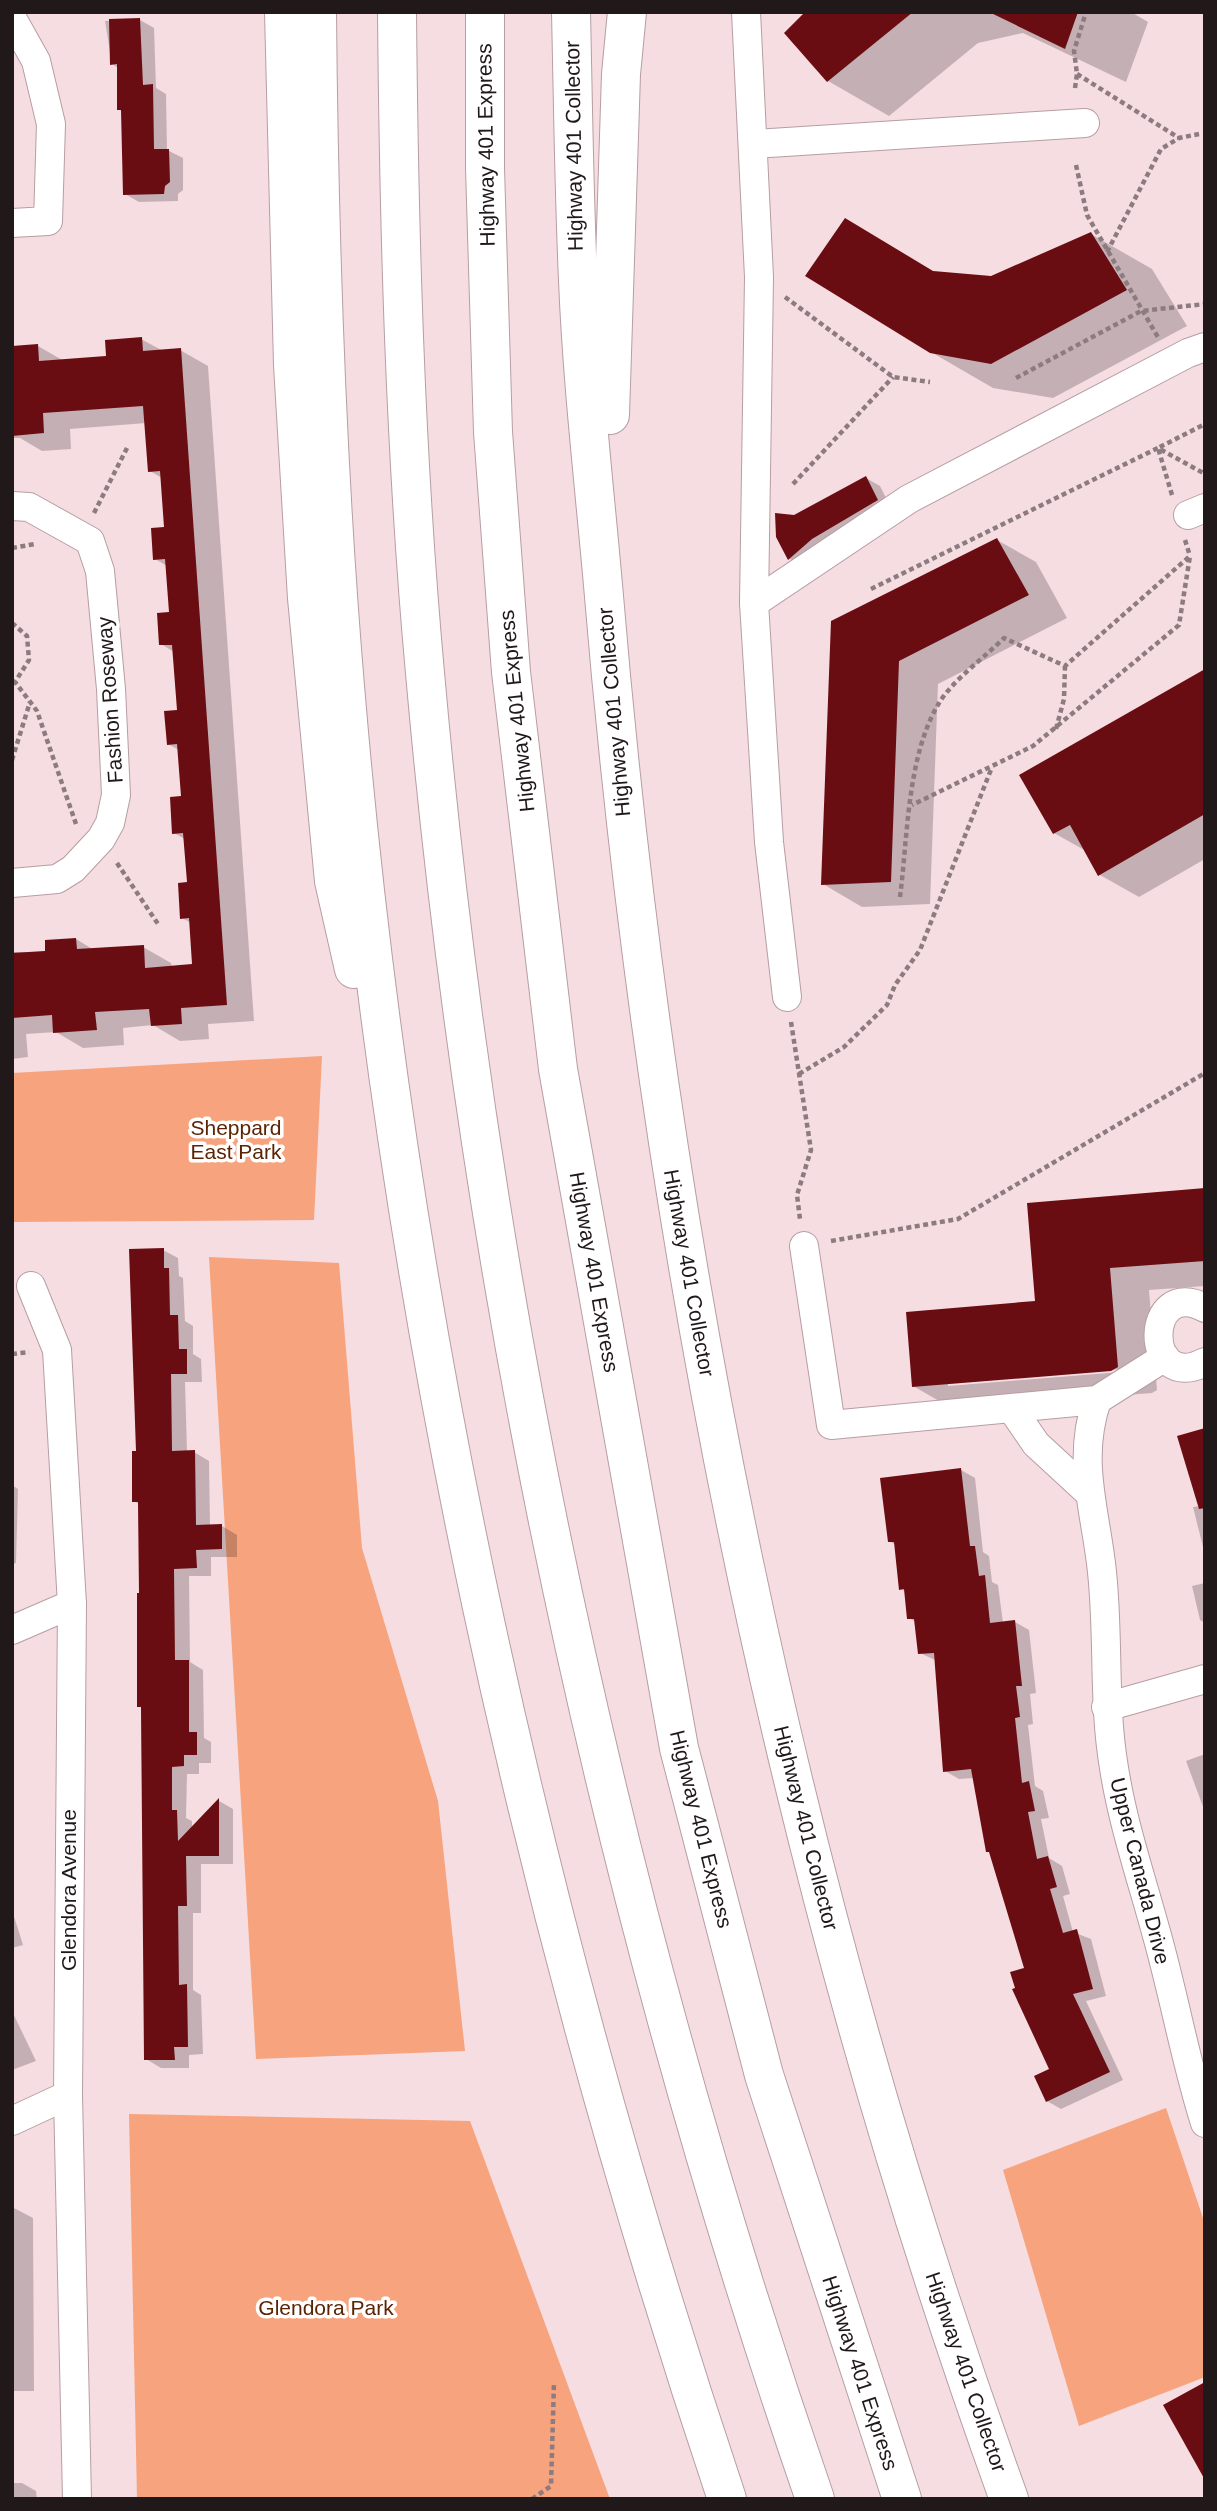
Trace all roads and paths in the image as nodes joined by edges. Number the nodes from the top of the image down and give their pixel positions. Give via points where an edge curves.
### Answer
1 (284, 12) edge
2 (317, 12) edge
3 (397, 12) edge
4 (485, 12) edge
5 (571, 12) edge
6 (627, 12) edge
7 (746, 12) edge
8 (1086, 12) edge
9 (12, 18) edge
10 (1077, 74) junction
11 (1074, 88) dead end
12 (1085, 123) dead end
13 (1199, 134) dead end
14 (1179, 138) junction
15 (754, 144) junction
16 (1076, 165) dead end
17 (12, 223) edge
18 (1107, 252) junction
19 (759, 277) junction
20 (1205, 304) edge
21 (1141, 311) junction
22 (1205, 347) edge
23 (1172, 361) junction
24 (893, 377) junction
25 (1016, 377) dead end
26 (930, 382) dead end
27 (1205, 424) edge
28 (1158, 448) junction
29 (1205, 474) edge
30 (793, 484) dead end
31 (12, 506) edge
32 (1188, 516) edge
33 (1190, 556) junction
34 (871, 589) dead end
35 (754, 603) junction
36 (12, 623) edge
37 (606, 630) junction
38 (1065, 666) junction
39 (14, 681) edge
40 (30, 702) junction
41 (1056, 730) junction
42 (12, 760) edge
43 (992, 766) junction
44 (912, 805) junction
45 (101, 839) junction
46 (12, 883) edge
47 (900, 897) dead end
48 (158, 924) dead end
49 (787, 997) joint
50 (1205, 1073) edge
51 (799, 1074) junction
52 (414, 1236) junction
53 (804, 1246) junction
54 (31, 1286) dead end
55 (1205, 1308) edge
56 (1165, 1357) junction
57 (1205, 1362) edge
58 (1097, 1400) junction
59 (1012, 1409) junction
60 (1087, 1491) junction
61 (72, 1604) junction
62 (12, 1630) edge
63 (1205, 1679) edge
64 (1106, 1707) junction
65 (68, 2095) junction
66 (12, 2121) edge
67 (1205, 2123) edge
68 (554, 2383) dead end
69 (77, 2499) edge
70 (532, 2499) edge
71 (727, 2499) edge
72 (815, 2499) edge
73 (902, 2499) edge
74 (1009, 2499) edge

1 - 52 highway via 293,365 307,598 334,881
2 - 52 highway via 325,368 345,692 364,874
3 - 72 highway via 404,342 424,667 484,1168 557,1568 623,1855 706,2162
4 - 73 highway, Highway 401 Express via 494,446 510,672 558,1069 679,1748 764,2075
5 - 37 highway, Highway 401 Collector via 578,286
6 - 37 highway via 613,267
7 - 15 street
8 - 10 path via 1074,51
9 - 17 street via 36,61 51,124 48,222
10 - 11 path
10 - 14 path
12 - 15 street
13 - 14 path
14 - 18 path via 1161,149
15 - 19 street
16 - 18 path via 1087,215
18 - 21 path
19 - 24 path
19 - 35 street
20 - 21 path
21 - 23 path
21 - 25 path
22 - 23 street
23 - 35 street via 909,499
24 - 26 path
24 - 30 path
27 - 28 path
28 - 29 path
28 - 32 path
28 - 34 path
31 - 45 street, Fashion Roseway via 29,507 90,541 100,572 116,795
32 - 33 path
33 - 38 path
33 - 41 path via 1178,625
35 - 49 street via 769,842
36 - 39 path via 27,636 29,660
37 - 74 highway, Highway 401 Collector via 648,1022 692,1303 741,1550 784,1746 836,1945 919,2230
38 - 41 path
38 - 44 path via 1004,638 940,701 919,747
39 - 40 path
40 - 42 path
40 - 45 path via 73,822
41 - 43 path
43 - 44 path
43 - 51 path via 920,950 887,1005 844,1047
44 - 47 path
45 - 46 street, Fashion Roseway via 57,879
45 - 48 path
49 - 51 path
50 - 53 path via 958,1219
51 - 53 path via 811,1150 797,1195
52 - 71 highway via 474,1564 542,1865 620,2161
53 - 59 street via 831,1425
54 - 61 street, Glendora Avenue via 57,1350
55 - 56 street via 1180,1304 1162,1317 1156,1337
56 - 57 street via 1182,1366
56 - 58 street
58 - 59 street
58 - 60 street, Upper Canada Drive via 1088,1425
59 - 60 street via 1036,1444
60 - 64 street, Upper Canada Drive via 1102,1572
61 - 62 street
61 - 65 street, Glendora Avenue
63 - 64 street
64 - 67 street, Upper Canada Drive via 1128,1839
65 - 66 street
65 - 69 street, Glendora Avenue
68 - 70 path via 551,2486

